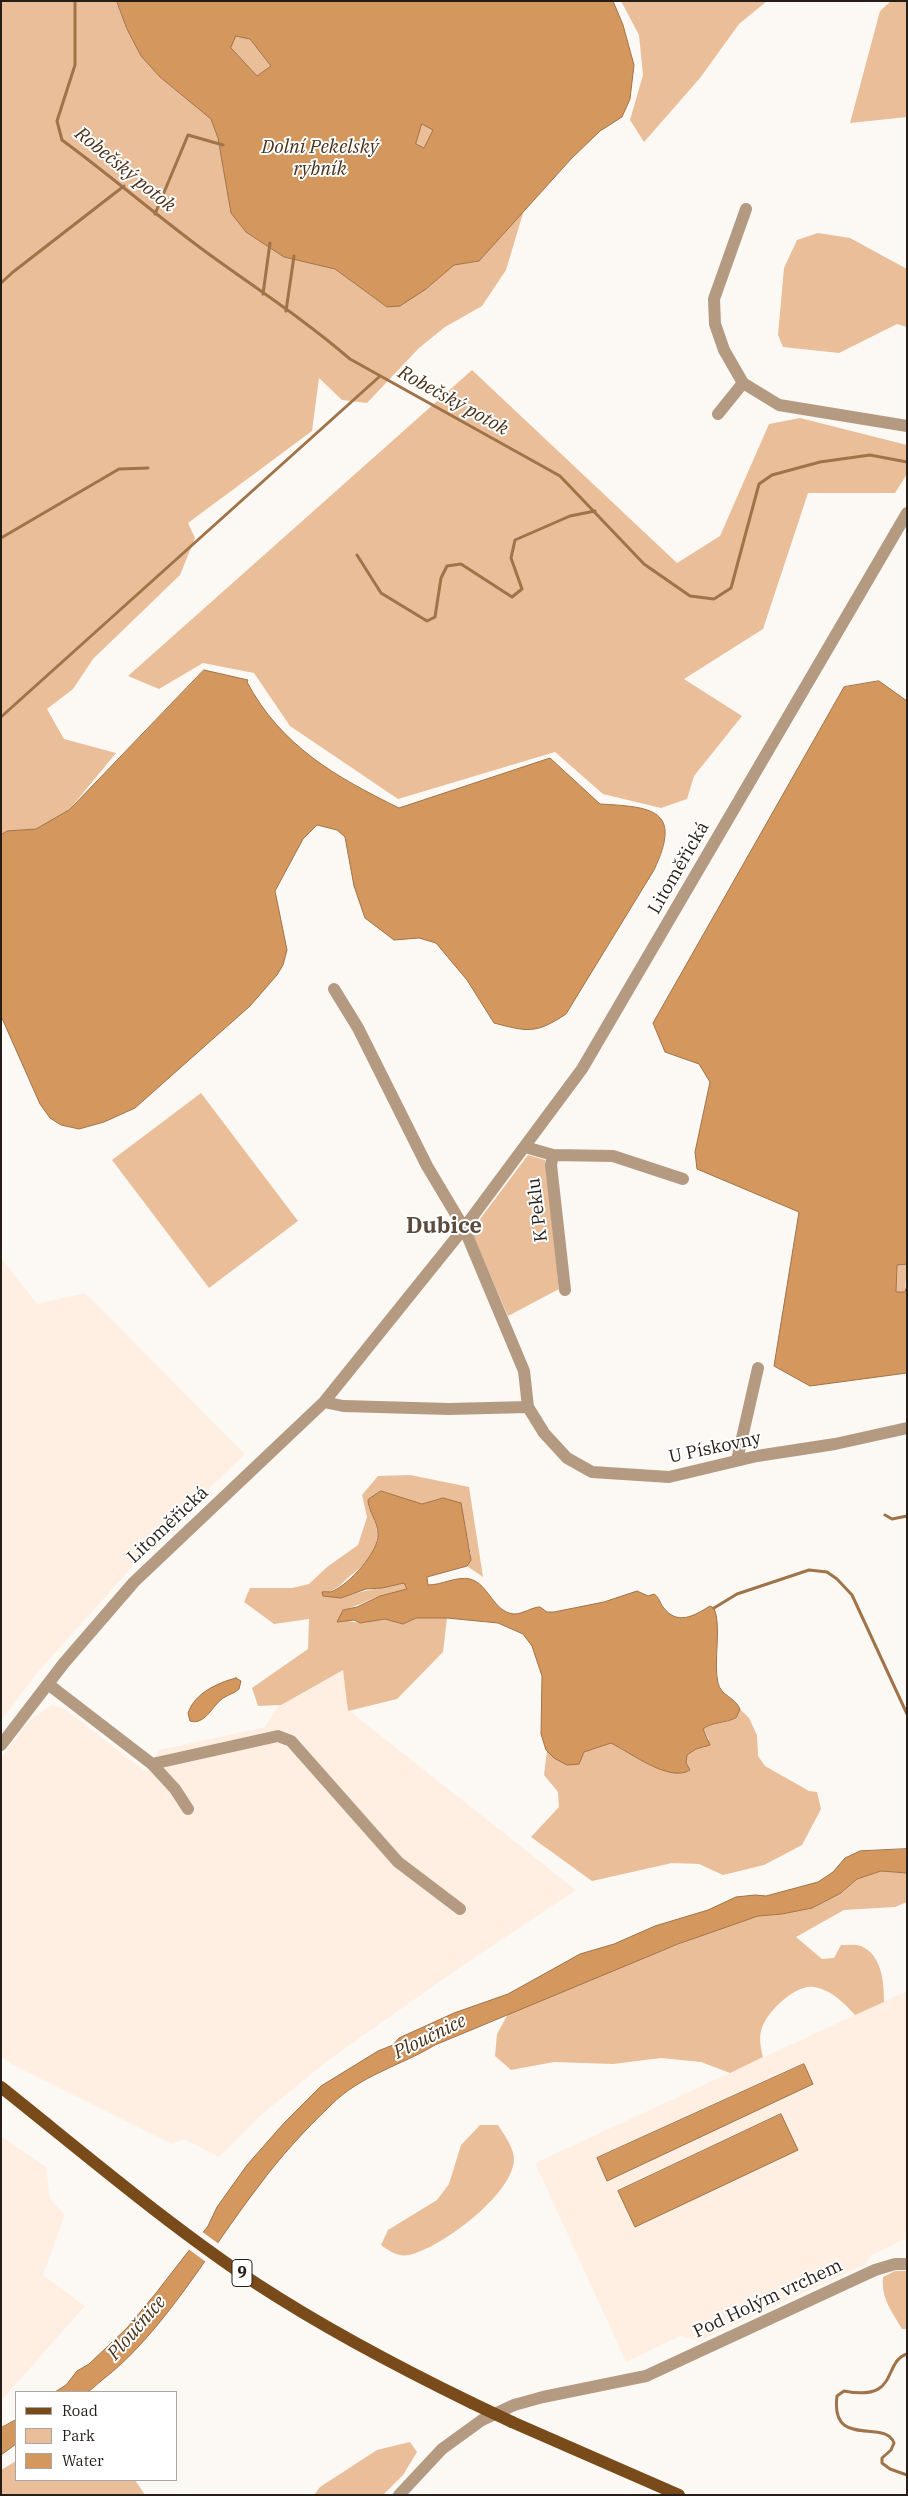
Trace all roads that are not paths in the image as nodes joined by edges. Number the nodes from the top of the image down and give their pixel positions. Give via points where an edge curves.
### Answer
1 (746, 209) dead end
2 (743, 383) junction
3 (718, 414) dead end
4 (907, 426) edge
5 (907, 513) edge
6 (334, 989) dead end
7 (525, 1147) junction
8 (553, 1155) junction
9 (683, 1179) dead end
10 (464, 1228) junction
11 (565, 1290) dead end
12 (758, 1368) dead end
13 (324, 1402) junction
14 (528, 1407) junction
15 (907, 1428) edge
16 (737, 1460) junction
17 (48, 1684) junction
18 (1, 1745) edge
19 (152, 1764) junction
20 (188, 1808) dead end
21 (460, 1909) dead end
22 (1, 2087) edge
23 (907, 2264) edge
24 (399, 2495) edge
25 (680, 2495) edge

1 - 2 street via 714,299 718,333
2 - 3 street
2 - 4 street via 779,405
5 - 7 street, Litoměřická via 582,1069
6 - 10 street via 358,1028 427,1166
7 - 8 street, K Peklu
7 - 10 street, Litoměřická
8 - 9 street via 613,1156
8 - 11 street, K Peklu via 551,1166
10 - 13 street, Litoměřická
10 - 14 street via 524,1371
12 - 16 street
13 - 14 street via 343,1406 449,1409
13 - 17 street, Litoměřická via 134,1582
14 - 16 street, U Pískovny via 544,1433 567,1458 592,1472 669,1477
15 - 16 street, U Pískovny
17 - 18 street, Litoměřická
17 - 19 street
19 - 20 street
19 - 21 street via 278,1736 291,1741 398,1862
22 - 25 main road, 9, bridge via 217,2256 296,2309 410,2373 512,2422
23 - 24 street, Pod Holým vrchem via 875,2270 646,2376 514,2405 482,2420 442,2449

